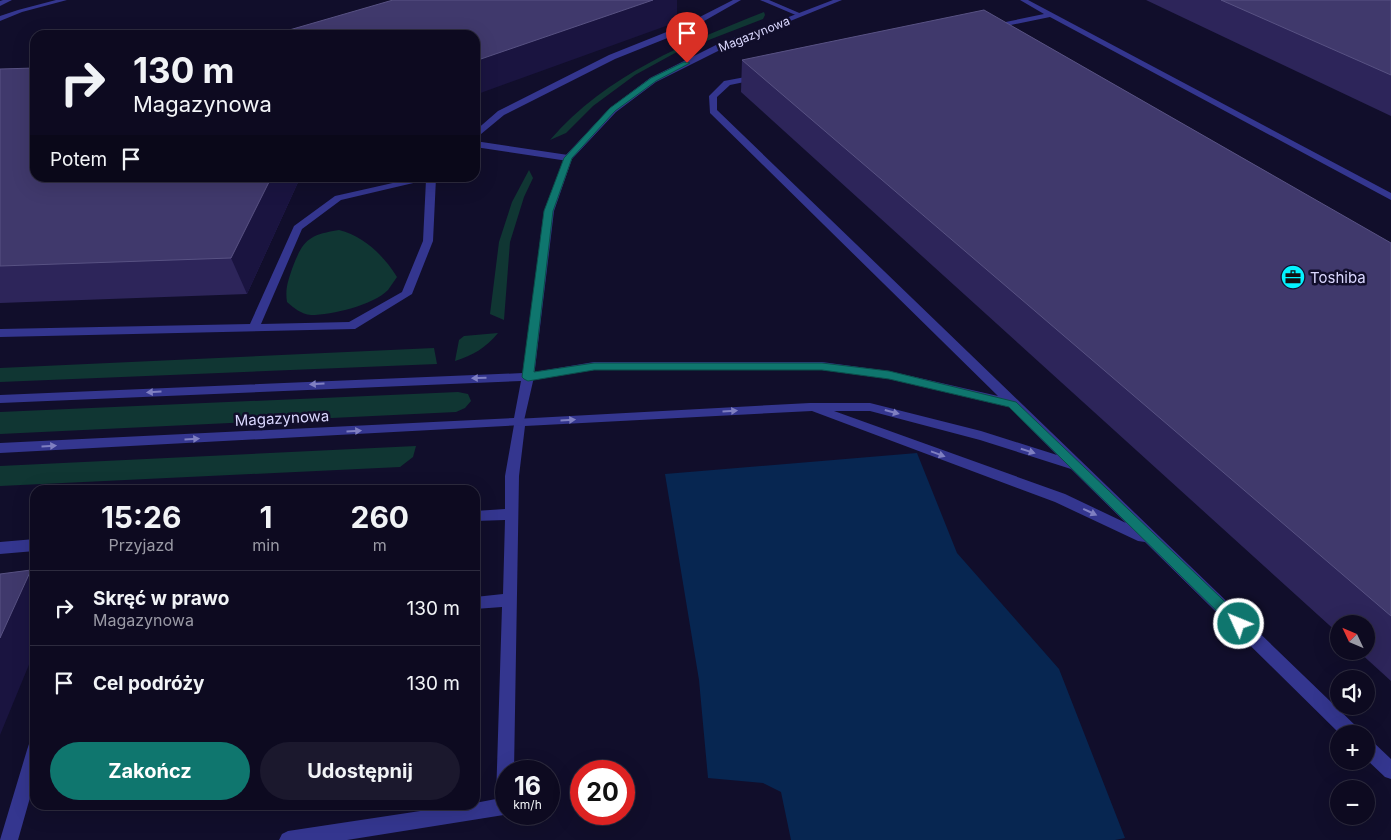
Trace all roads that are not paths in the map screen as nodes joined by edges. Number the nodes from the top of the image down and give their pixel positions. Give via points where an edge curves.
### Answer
1 (10, 0) edge
2 (64, 0) edge
3 (738, 0) edge
4 (763, 0) edge
5 (839, 0) edge
6 (1023, 0) edge
7 (0, 4) edge
8 (800, 15) junction
9 (1050, 15) junction
10 (0, 19) edge
11 (984, 29) edge
12 (765, 75) edge
13 (480, 132) edge
14 (480, 145) edge
15 (568, 158) junction
16 (408, 182) edge
17 (431, 182) edge
18 (1391, 197) edge
19 (254, 328) junction
20 (0, 333) edge
21 (528, 377) junction
22 (0, 399) edge
23 (1012, 404) junction
24 (810, 407) junction
25 (519, 422) junction
26 (0, 448) edge
27 (1074, 465) junction
28 (512, 514) junction
29 (480, 516) edge
30 (1153, 542) junction
31 (30, 545) edge
32 (0, 548) edge
33 (510, 600) junction
34 (480, 603) edge
35 (1343, 725) edge
36 (1375, 756) edge
37 (30, 767) edge
38 (1391, 771) edge
39 (9, 840) edge
40 (288, 840) edge

1 - 7 street
2 - 10 street
3 - 13 street via 687,27 612,57 501,113
4 - 8 street
5 - 8 street, Magazynowa
6 - 9 street
8 - 15 street, Magazynowa via 720,46 653,80 613,110
9 - 11 street
9 - 18 street
12 - 23 street via 727,83 713,96 713,111
14 - 15 street
15 - 21 street, Magazynowa via 548,211
16 - 19 street via 338,198 298,228
17 - 19 street via 428,241 407,294 352,326
19 - 20 street
21 -> 22 street
21 - 23 street via 594,366 822,366 889,375
21 - 25 street, Magazynowa
23 - 27 street
25 -> 24 street
24 -> 27 street via 870,406
24 -> 30 street via 1060,498
26 -> 25 street, Magazynowa
25 - 28 street via 512,476
27 - 30 street
28 - 29 street
28 - 33 street
30 - 35 street
31 - 32 street
33 - 34 street
33 - 40 street via 505,807
36 - 38 street
37 - 39 street

